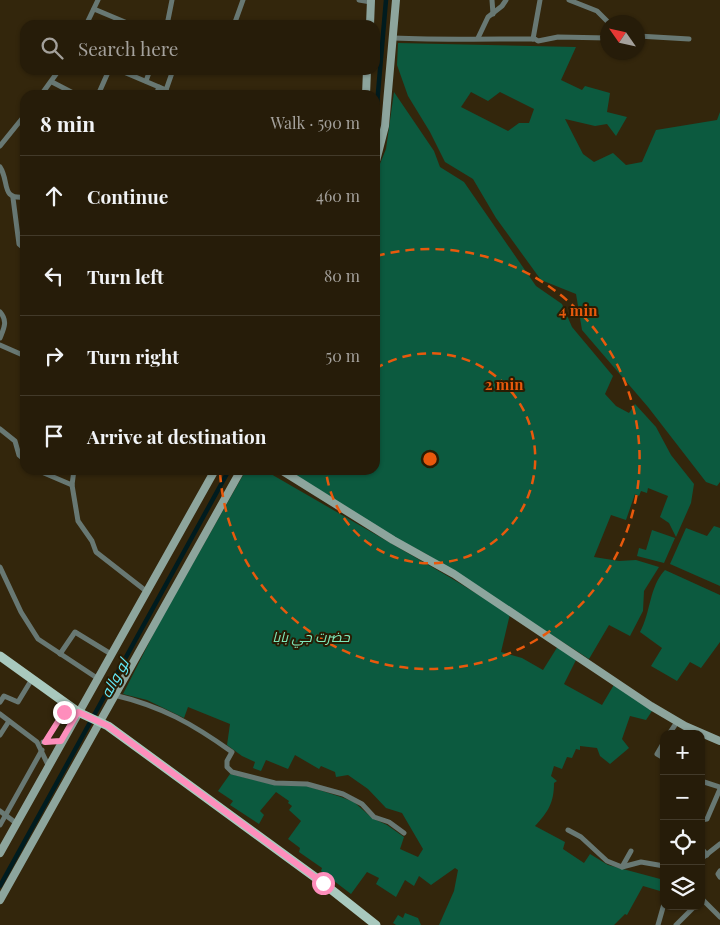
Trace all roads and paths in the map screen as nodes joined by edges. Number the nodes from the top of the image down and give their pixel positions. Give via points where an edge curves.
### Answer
1 (98, 0) edge
2 (172, 0) edge
3 (243, 0) edge
4 (359, 0) edge
5 (396, 0) edge
6 (492, 0) edge
7 (506, 0) edge
8 (540, 0) edge
9 (569, 0) edge
10 (371, 1) edge
11 (94, 10) junction
12 (493, 14) junction
13 (600, 15) edge
14 (89, 20) edge
15 (119, 20) edge
16 (168, 20) edge
17 (236, 20) edge
18 (370, 20) edge
19 (645, 36) edge
20 (600, 37) edge
21 (393, 38) junction
22 (478, 38) junction
23 (533, 39) junction
24 (689, 39) dead end
25 (56, 75) edge
26 (107, 75) edge
27 (131, 75) edge
28 (148, 75) edge
29 (172, 75) edge
30 (367, 75) edge
31 (146, 81) junction
32 (52, 82) junction
33 (159, 87) junction
34 (45, 90) edge
35 (64, 90) edge
36 (100, 90) edge
37 (158, 90) edge
38 (164, 90) edge
39 (169, 90) edge
40 (366, 90) edge
41 (20, 124) edge
42 (0, 146) edge
43 (380, 146) edge
44 (0, 167) edge
45 (20, 197) edge
46 (13, 198) junction
47 (20, 245) edge
48 (0, 312) edge
49 (0, 338) edge
50 (0, 345) edge
51 (20, 354) edge
52 (0, 429) edge
53 (20, 456) edge
54 (49, 475) edge
55 (73, 475) edge
56 (212, 475) edge
57 (239, 475) edge
58 (289, 475) edge
59 (72, 485) junction
60 (0, 567) edge
61 (146, 592) junction
62 (0, 650) edge
63 (60, 654) junction
64 (111, 654) junction
65 (0, 656) edge
66 (97, 678) junction
67 (32, 679) junction
68 (114, 695) junction
69 (0, 702) edge
70 (64, 712) dead end
71 (79, 712) junction
72 (0, 714) edge
73 (9, 721) junction
74 (97, 722) junction
75 (677, 722) junction
76 (672, 730) edge
77 (0, 735) edge
78 (61, 741) junction
79 (720, 741) edge
80 (37, 742) junction
81 (45, 742) junction
82 (42, 750) junction
83 (48, 765) junction
84 (705, 782) edge
85 (720, 788) edge
86 (191, 789) junction
87 (0, 811) edge
88 (6, 815) junction
89 (705, 819) edge
90 (16, 823) junction
91 (0, 825) edge
92 (568, 830) dead end
93 (404, 833) dead end
94 (720, 844) edge
95 (630, 851) dead end
96 (0, 853) edge
97 (705, 853) edge
98 (707, 855) joint
99 (660, 865) edge
100 (622, 867) junction
101 (720, 871) edge
102 (720, 877) edge
103 (0, 900) edge
104 (705, 902) edge
105 (662, 910) edge
106 (691, 910) edge
107 (720, 917) edge
108 (368, 925) edge
109 (376, 925) edge
110 (658, 925) edge
111 (676, 925) edge

1 - 11 street
2 - 16 street
3 - 17 street
4 - 10 street
5 - 21 street
6 - 12 street
7 - 12 street
8 - 23 street
9 - 13 street
10 - 18 street
11 - 14 street
11 - 15 street
12 - 22 street via 488,17
19 - 24 street
20 - 23 street
21 - 22 street via 452,41
21 - 43 street via 385,126
22 - 23 street
25 - 32 street
26 - 36 street
27 - 31 street
28 - 31 street
29 - 39 street
30 - 40 street
31 - 33 street
32 - 34 street
32 - 35 street
33 - 37 street
33 - 38 street
41 - 42 street
44 - 46 street via 4,185
45 - 46 street
46 - 47 street
48 - 49 street via 5,324
50 - 51 street
52 - 53 street via 15,440
54 - 59 street
55 - 59 street
56 - 61 street
57 - 68 street
58 - 75 street via 454,574
59 - 61 street via 78,522 96,552
60 - 63 street via 38,639
61 - 64 street
62 - 71 main road via 70,701
63 - 64 street via 75,632
63 - 66 street
64 - 66 street
65 - 67 main road
66 - 71 street
67 - 69 street via 18,702 4,696
67 - 71 main road
68 - 74 street
68 - 93 street via 147,703 204,732 232,752 227,761 232,772 274,783 307,784 343,794 362,804 374,817 389,822
70 - 81 street
71 - 74 main road
71 - 78 street
72 - 73 street
73 - 77 street
73 - 80 street
74 - 86 main road via 108,726
74 - 103 street
75 - 76 street
75 - 79 street
78 - 81 street
78 - 83 street
80 - 81 street
80 - 82 street
82 - 83 street
82 - 88 street
83 - 90 street
84 - 85 street
85 - 89 street
86 - 108 main road
86 - 109 main road
87 - 88 street
88 - 90 street
88 - 91 street
90 - 96 street
92 - 100 street via 581,837 607,861
94 - 98 street
95 - 100 street
97 - 98 street
99 - 100 street via 641,862
101 - 102 street
104 - 107 street
105 - 110 street
106 - 111 street

